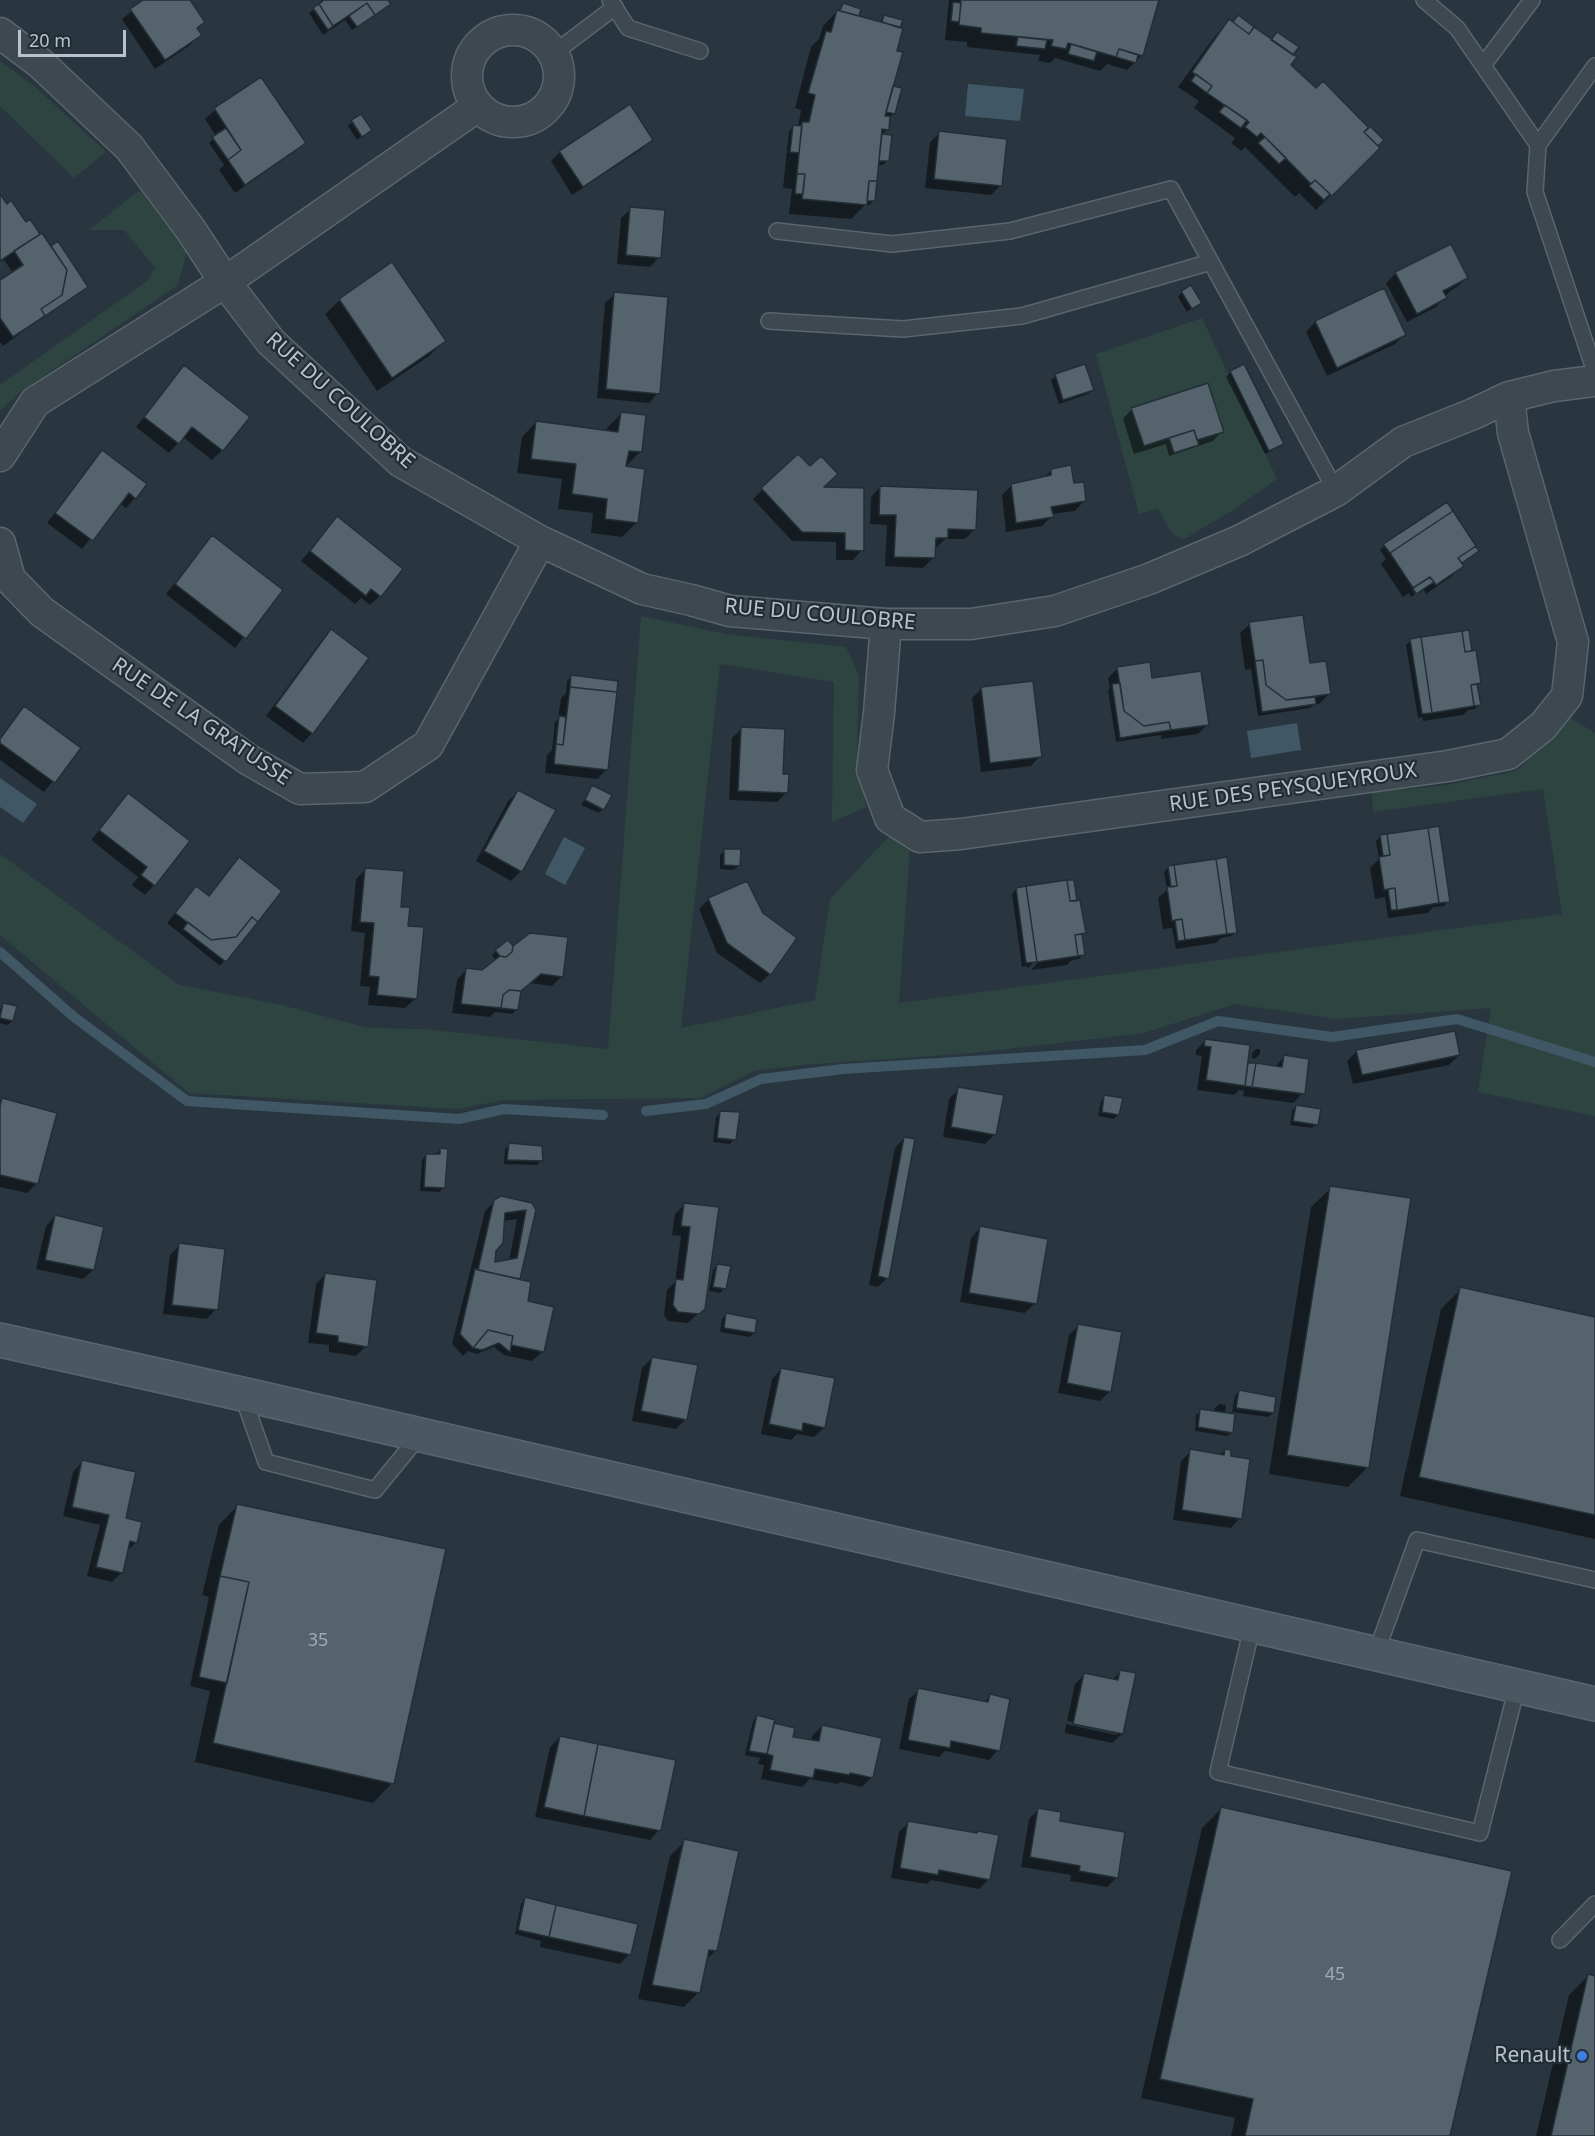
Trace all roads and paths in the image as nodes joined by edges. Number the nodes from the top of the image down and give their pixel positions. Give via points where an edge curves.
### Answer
1 (1424, 0) edge
2 (1532, 0) edge
3 (612, 4) edge
4 (0, 33) edge
5 (700, 51) dead end
6 (554, 52) junction
7 (1484, 64) junction
8 (1595, 66) edge
9 (478, 106) junction
10 (1538, 145) junction
11 (777, 231) dead end
12 (1211, 262) junction
13 (225, 282) junction
14 (769, 321) dead end
15 (1595, 372) edge
16 (1595, 381) edge
17 (1509, 397) junction
18 (0, 456) edge
19 (1336, 491) junction
20 (540, 541) junction
21 (0, 543) edge
22 (886, 624) junction
23 (0, 1340) edge
24 (242, 1394) junction
25 (420, 1435) junction
26 (1595, 1580) edge
27 (1252, 1627) junction
28 (1376, 1653) junction
29 (1517, 1687) junction
30 (1595, 1704) edge
31 (1595, 1904) edge
32 (1560, 1940) dead end

1 - 7 lane via 1457,28
2 - 7 lane
3 - 5 lane via 628,28
3 - 6 lane
4 - 13 street, RUE DU COULOBRE via 40,63 129,147
6 - 9 street via 560,82 555,97 534,118 504,122
6 - 9 street via 531,33 516,29 487,38 475,49 467,78
7 - 10 lane
8 - 10 lane
9 - 13 street
10 - 15 lane via 1535,192
11 - 12 lane via 892,244 1010,231 1171,189
12 - 14 lane via 1022,316 903,329
12 - 19 lane
13 - 18 street via 35,402
13 - 20 street, RUE DU COULOBRE via 271,342 401,462
16 - 17 street, RUE DU COULOBRE
17 - 19 street, RUE DU COULOBRE via 1403,442
17 - 22 street, RUE DES PEYSQUEYROUX via 1513,433 1573,642 1567,696 1543,726 1508,754 1436,768 920,837 890,818 872,771
19 - 22 street, RUE DU COULOBRE via 1239,541 1149,579 1055,611 971,624
20 - 21 street, RUE DE LA GRATUSSE via 428,745 365,787 300,789 249,760 42,612 10,579
20 - 22 street, RUE DU COULOBRE via 642,589 730,611
23 - 24 main road
24 - 25 main road
24 - 25 lane via 266,1462 375,1490
25 - 27 main road
26 - 28 lane via 1417,1540
27 - 28 main road
27 - 29 lane via 1218,1772 1480,1833
28 - 29 main road
29 - 30 main road
31 - 32 lane

